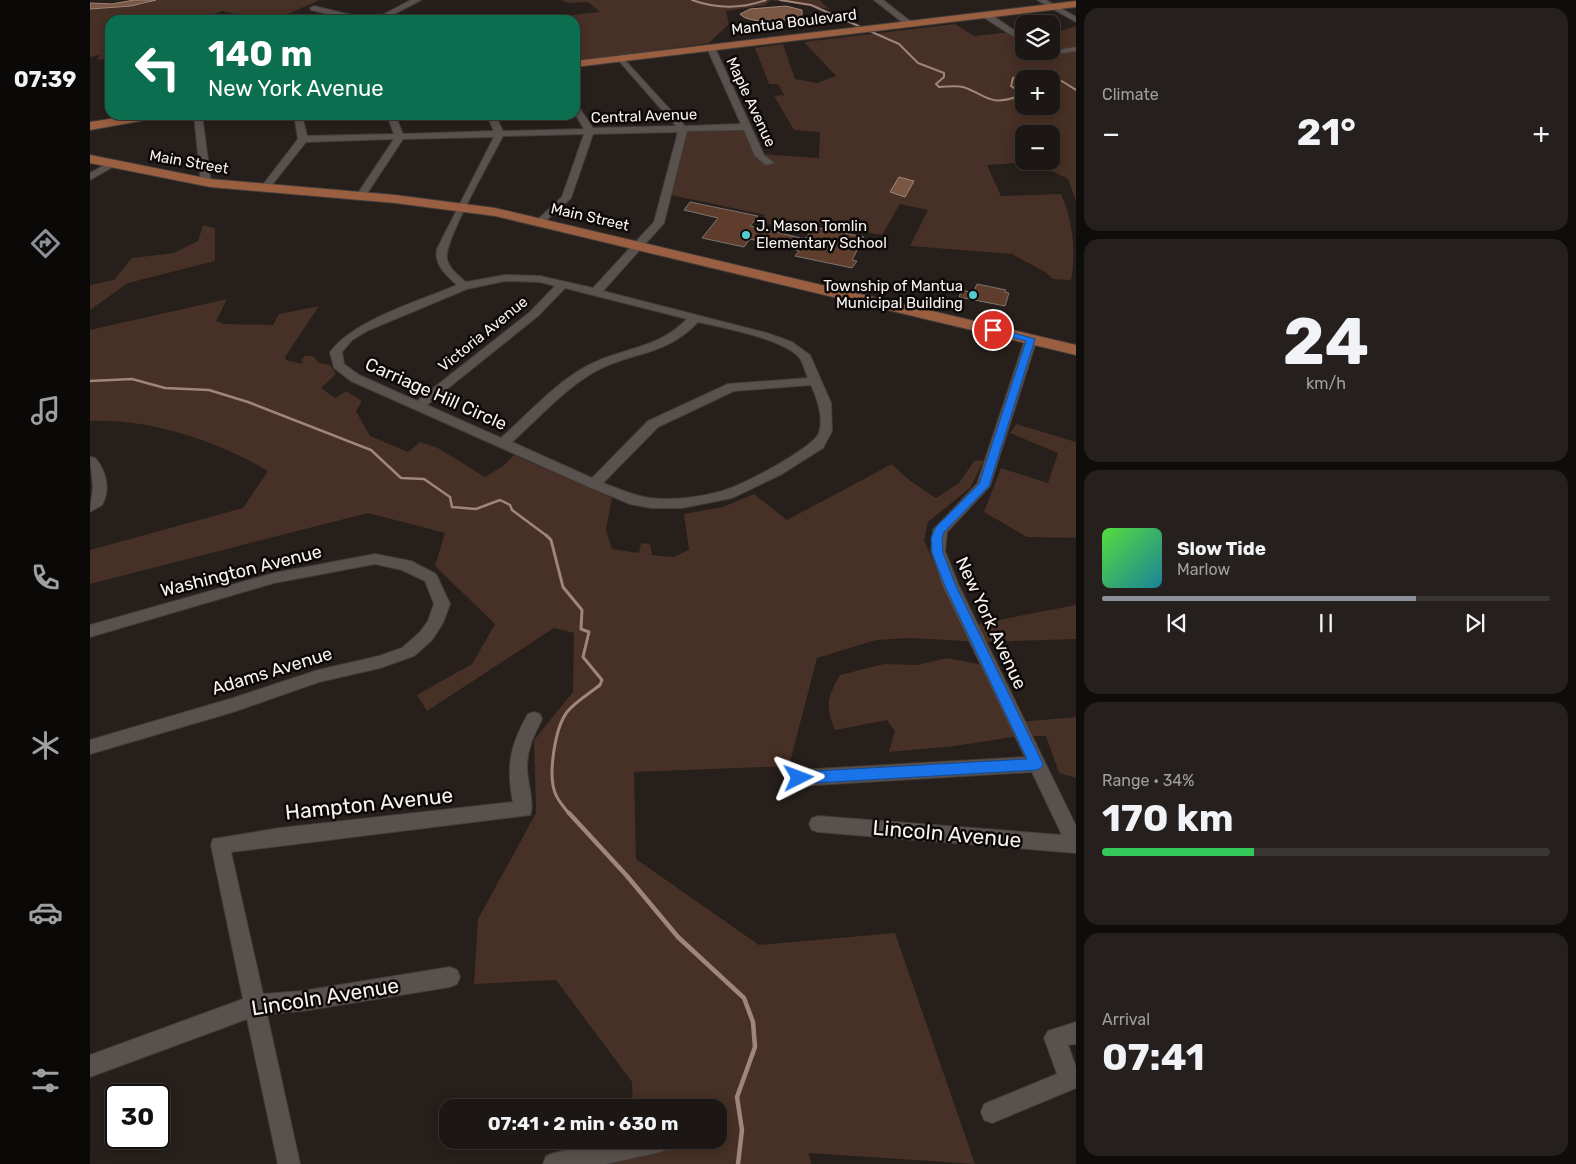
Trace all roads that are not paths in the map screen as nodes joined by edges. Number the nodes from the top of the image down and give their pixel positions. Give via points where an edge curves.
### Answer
1 (418, 0) edge
2 (878, 0) edge
3 (1041, 0) edge
4 (1076, 4) edge
5 (1053, 7) junction
6 (314, 8) dead end
7 (396, 11) junction
8 (341, 15) edge
9 (388, 15) edge
10 (404, 15) edge
11 (986, 15) junction
12 (1076, 20) edge
13 (910, 24) junction
14 (1015, 35) edge
15 (711, 48) junction
16 (1076, 48) edge
17 (1060, 50) edge
18 (622, 59) junction
19 (580, 63) edge
20 (580, 116) edge
21 (127, 120) edge
22 (199, 120) edge
23 (299, 120) edge
24 (393, 120) edge
25 (493, 120) edge
26 (90, 126) edge
27 (746, 127) junction
28 (683, 129) junction
29 (590, 132) junction
30 (500, 134) junction
31 (400, 136) junction
32 (303, 139) junction
33 (90, 158) edge
34 (769, 163) dead end
35 (113, 164) junction
36 (90, 178) edge
37 (206, 182) junction
38 (265, 188) junction
39 (361, 196) junction
40 (463, 207) junction
41 (541, 222) junction
42 (639, 246) junction
43 (563, 284) junction
44 (464, 286) junction
45 (596, 292) junction
46 (695, 318) junction
47 (1031, 339) junction
48 (1076, 350) edge
49 (814, 381) junction
50 (420, 405) junction
51 (503, 443) junction
52 (90, 461) edge
53 (594, 484) junction
54 (90, 507) edge
55 (442, 604) joint
56 (90, 631) edge
57 (534, 719) dead end
58 (90, 746) edge
59 (1036, 764) junction
60 (799, 778) dead end
61 (818, 824) dead end
62 (1076, 844) edge
63 (450, 977) dead end
64 (256, 1005) junction
65 (1076, 1033) edge
66 (90, 1066) edge
67 (992, 1112) dead end
68 (623, 1149) edge
69 (289, 1164) edge
70 (554, 1164) edge

1 - 7 street
2 - 13 street
3 - 5 street
4 - 5 main road, Mantua Boulevard
5 - 11 main road, Mantua Boulevard
5 - 12 street
6 - 8 street
7 - 9 street
7 - 10 street
11 - 13 main road, Mantua Boulevard
11 - 14 street
13 - 15 main road, Mantua Boulevard
15 - 18 main road, Mantua Boulevard
15 - 27 street, Maple Avenue
16 - 17 street
18 - 19 main road, Mantua Boulevard
18 - 28 street
20 - 29 street
21 - 26 main road
22 - 37 street
23 - 32 street
24 - 31 street
25 - 30 street
27 - 28 street, Central Avenue
27 - 34 street, Maple Avenue via 760,156
28 - 29 street, Central Avenue
28 - 42 street via 661,217
29 - 30 street, Central Avenue
29 - 41 street via 566,198
30 - 31 street, Central Avenue
30 - 40 street
31 - 32 street, Central Avenue
31 - 39 street
32 - 38 street
33 - 35 main road, Main Street
35 - 36 street
35 - 37 main road, Main Street
37 - 38 main road, Main Street
38 - 39 main road, Main Street
39 - 40 main road, Main Street
40 - 41 main road, Main Street
40 - 44 street via 447,234 440,254 444,266
41 - 42 main road, Main Street
42 - 45 street
42 - 47 main road, Main Street
43 - 44 street, Carriage Hill Circle via 540,279 505,278
43 - 45 street, Carriage Hill Circle
43 - 50 street, Victoria Avenue via 534,314
44 - 50 street, Carriage Hill Circle via 365,328 348,338 336,352 338,364 355,378
45 - 46 street, Carriage Hill Circle
46 - 49 street, Carriage Hill Circle via 763,335 788,346 804,355
46 - 51 street via 678,336 667,342 612,359 577,378
47 - 48 main road, Main Street
47 - 59 street, New York Avenue via 984,486 946,521 936,538 937,553 951,586
49 - 53 street via 732,387 652,424
49 - 53 street, Carriage Hill Circle via 825,404 826,431 818,445 777,471 727,495 682,503 651,503 630,499
50 - 51 street, Carriage Hill Circle
51 - 53 street, Carriage Hill Circle
52 - 54 street via 96,469 100,493 97,502
55 - 56 street, Washington Avenue via 431,578 406,565 375,559 274,578
55 - 58 street, Adams Avenue via 426,636 408,652
57 - 64 street, Hampton Avenue via 522,741 519,771 524,809 220,845
59 - 60 street
59 - 62 street, New York Avenue
61 - 62 street, Lincoln Avenue
63 - 64 street, Lincoln Avenue via 302,1001
64 - 66 street, Lincoln Avenue
64 - 69 street
65 - 67 street via 1055,1038 1070,1080
68 - 70 street

